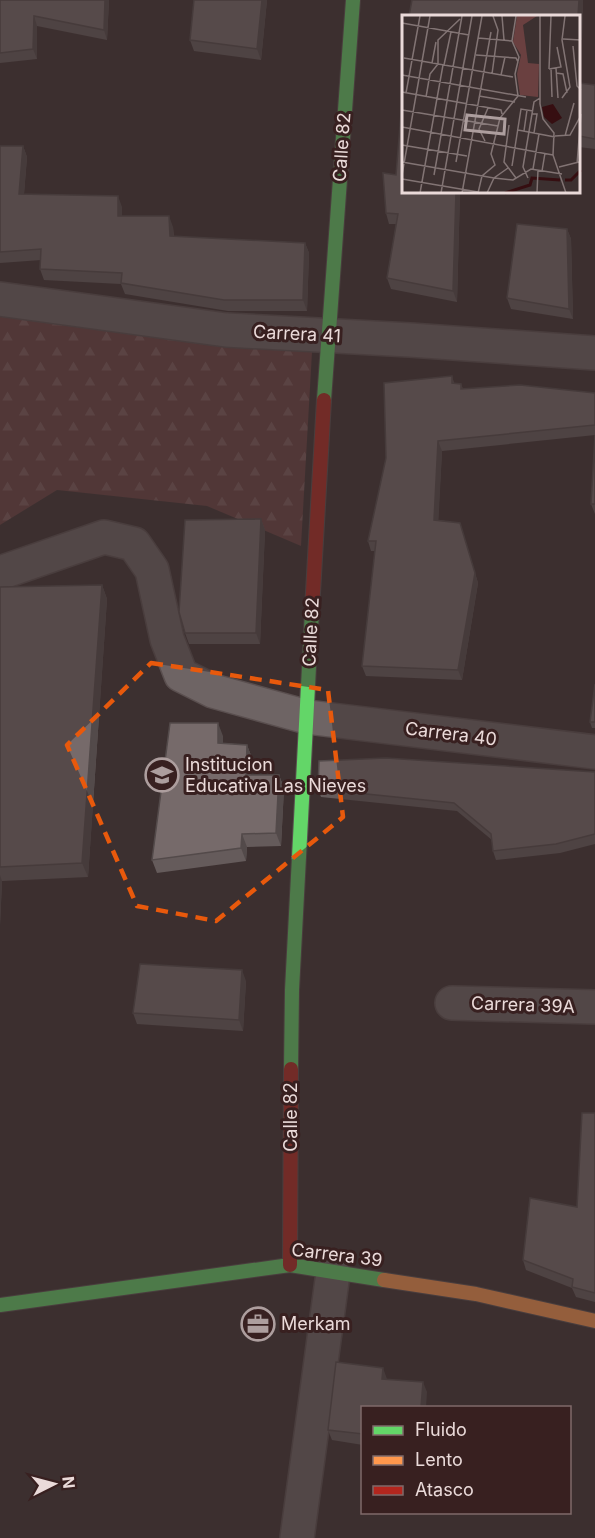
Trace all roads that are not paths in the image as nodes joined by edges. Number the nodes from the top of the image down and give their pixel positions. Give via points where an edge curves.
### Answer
1 (353, 0) edge
2 (0, 299) edge
3 (327, 336) junction
4 (595, 353) edge
5 (0, 573) edge
6 (307, 717) junction
7 (595, 752) edge
8 (452, 1003) dead end
9 (595, 1007) edge
10 (290, 1265) junction
11 (333, 1273) junction
12 (0, 1305) edge
13 (595, 1321) edge
14 (297, 1538) edge

1 - 3 street, Calle 82
2 - 3 street, Carrera 41 via 226,330
3 - 4 street, Carrera 41
3 - 6 street, Calle 82
5 - 6 street, Carrera 40 via 104,537 134,544 152,570 166,639 181,675 213,692
6 - 7 street, Carrera 40
6 - 10 street, Calle 82 via 292,990
8 - 9 street, Carrera 39A
10 - 11 street, Carrera 39
10 - 12 street, Carrera 39
11 - 13 street, Carrera 39 via 476,1294
11 - 14 street

